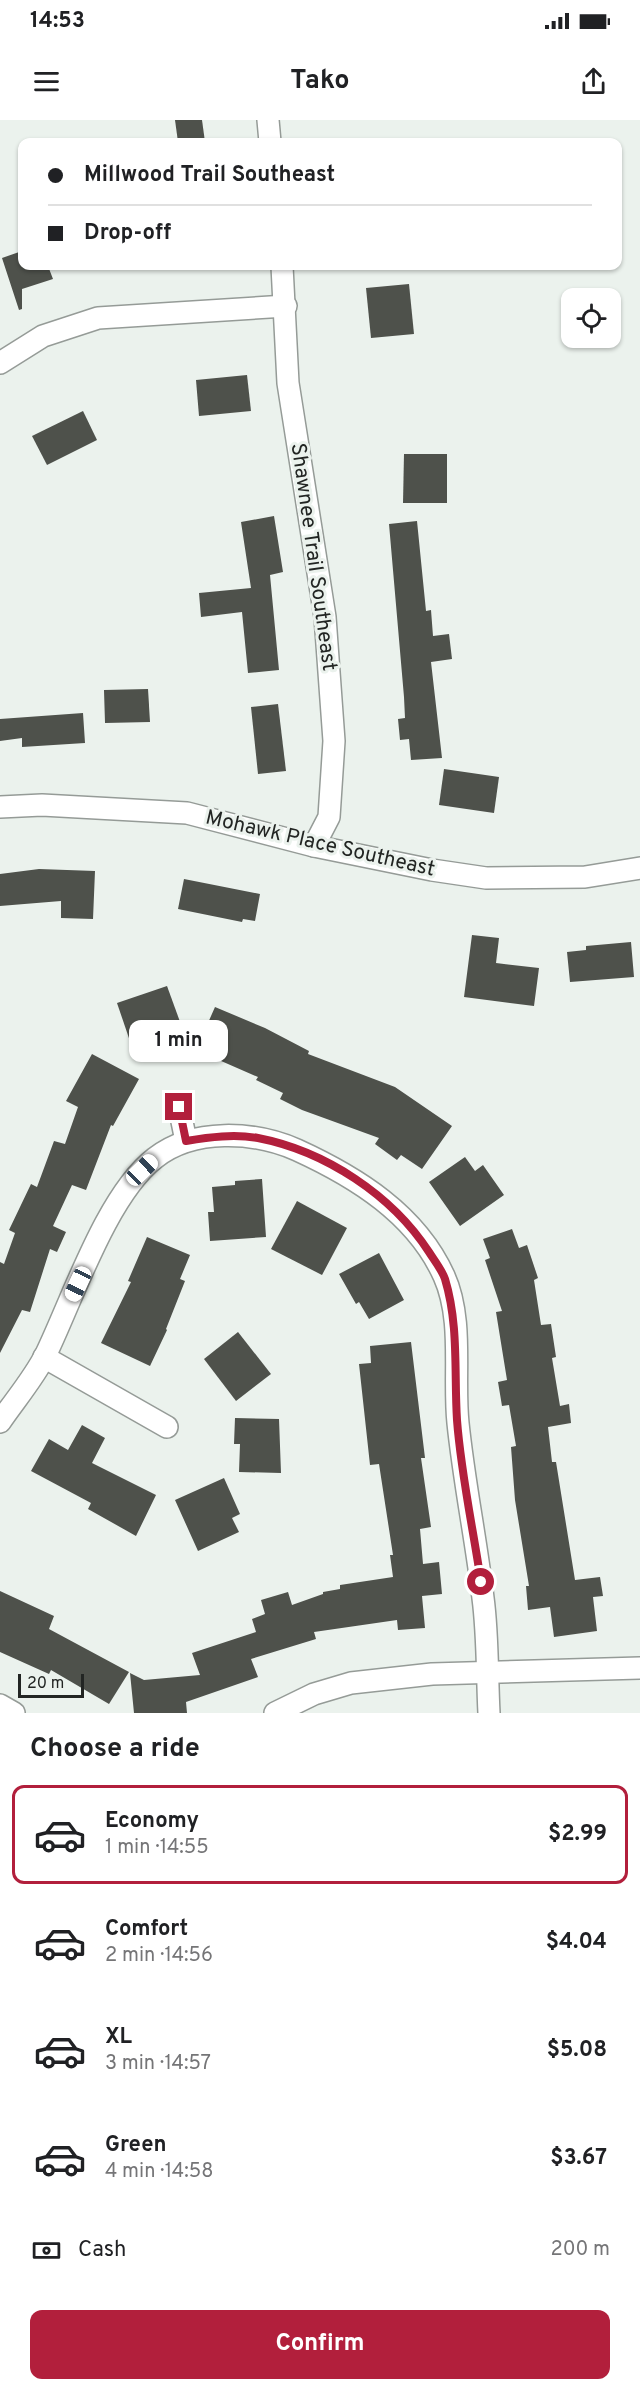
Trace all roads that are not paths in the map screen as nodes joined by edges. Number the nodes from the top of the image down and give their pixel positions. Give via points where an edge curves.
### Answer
1 (268, 120) edge
2 (270, 138) edge
3 (282, 270) edge
4 (286, 306) junction
5 (0, 363) edge
6 (0, 807) edge
7 (314, 846) junction
8 (640, 868) edge
9 (179, 1107) dead end
10 (186, 1141) junction
11 (44, 1357) junction
12 (0, 1422) edge
13 (167, 1427) dead end
14 (640, 1668) edge
15 (486, 1673) junction
16 (0, 1706) edge
17 (14, 1713) edge
18 (275, 1713) edge
19 (489, 1713) edge

1 - 2 street
3 - 4 street, Shawnee Trail Southeast
4 - 5 street via 98,318 43,336
4 - 7 street, Shawnee Trail Southeast via 288,383 325,617 334,741 329,817
6 - 7 street, Mohawk Place Southeast via 42,805 187,813
7 - 8 street, Mohawk Place Southeast via 486,878 585,877
9 - 10 street
10 - 11 street via 156,1157 129,1183 94,1247
10 - 15 street via 219,1136 256,1138 285,1144 338,1168 407,1221 444,1276 453,1312 457,1421 484,1601
11 - 12 street
11 - 13 street
14 - 15 street
15 - 18 street via 351,1683 314,1694
15 - 19 street
16 - 17 street

